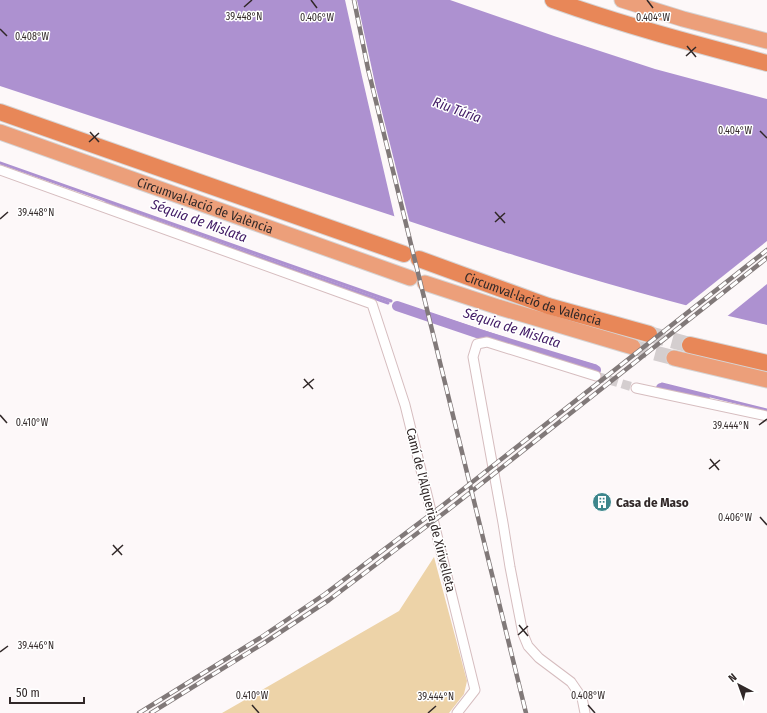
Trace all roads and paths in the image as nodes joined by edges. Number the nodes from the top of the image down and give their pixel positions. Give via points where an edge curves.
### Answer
1 (553, 0) edge
2 (622, 0) edge
3 (767, 41) edge
4 (767, 63) edge
5 (0, 112) edge
6 (0, 132) edge
7 (0, 170) edge
8 (410, 278) dead end
9 (425, 283) dead end
10 (649, 334) tunnel mouth
11 (690, 345) tunnel mouth
12 (633, 347) tunnel mouth
13 (674, 358) tunnel mouth
14 (767, 363) edge
15 (596, 376) tunnel mouth
16 (767, 380) edge
17 (636, 388) tunnel mouth
18 (767, 416) edge
19 (457, 713) edge
20 (585, 713) edge

1 - 4 highway via 685,41
2 - 3 highway
5 - 10 highway, Circumval·lació de València via 548,306
6 - 8 highway, Circumval·lació de València
7 - 19 street, Camí de l'Alqueria de Xirivelleta via 372,304 405,406 475,690
9 - 12 highway, Circumval·lació de València
11 - 14 highway
13 - 16 highway
15 - 20 street via 487,342 477,344 473,357 523,634 528,646 539,658 572,682 582,698
17 - 18 street

